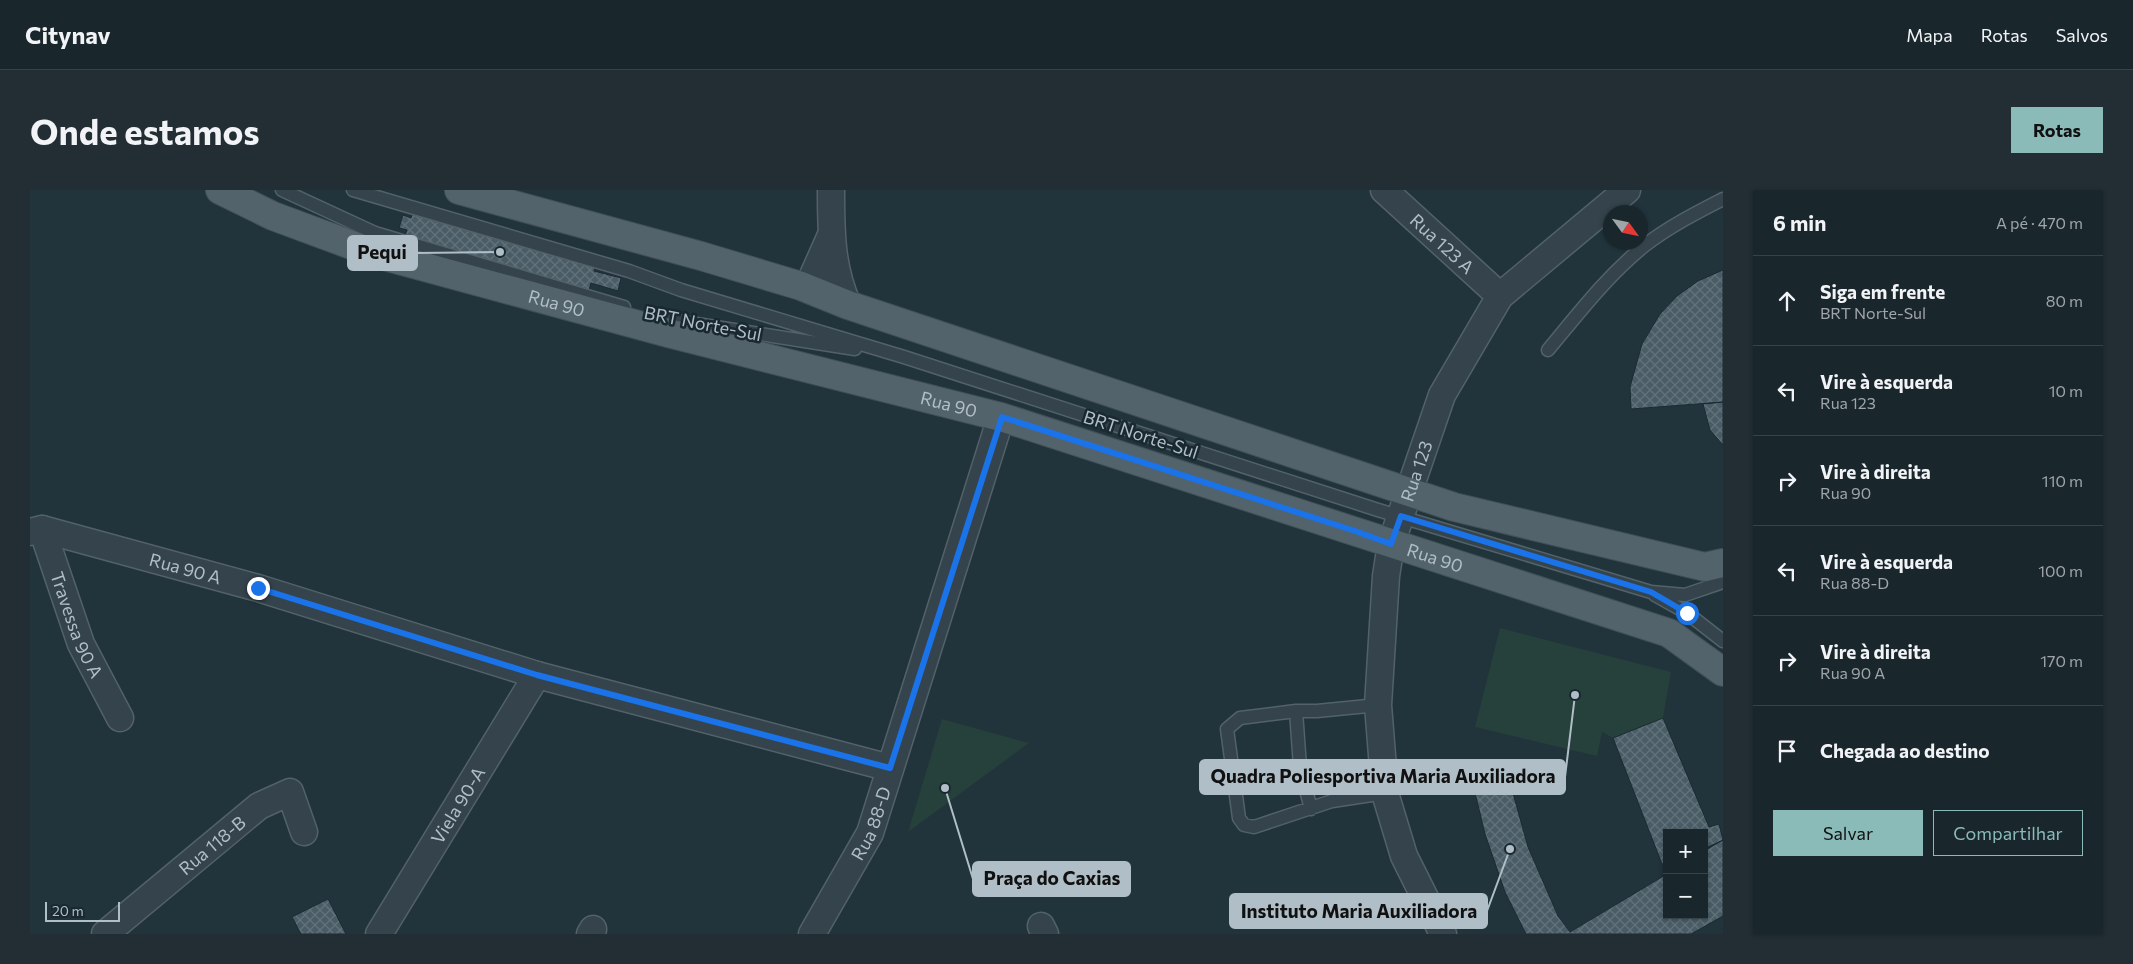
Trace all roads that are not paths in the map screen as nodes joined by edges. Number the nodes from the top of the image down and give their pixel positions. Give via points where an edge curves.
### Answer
1 (220, 190) edge
2 (282, 190) edge
3 (353, 190) edge
4 (459, 190) edge
5 (830, 190) edge
6 (1384, 190) edge
7 (1627, 190) edge
8 (1723, 199) edge
9 (831, 235) junction
10 (801, 286) junction
11 (1500, 296) junction
12 (848, 306) junction
13 (635, 310) dead end
14 (653, 315) dead end
15 (1548, 350) dead end
16 (904, 357) junction
17 (1002, 417) junction
18 (1396, 506) junction
19 (36, 531) edge
20 (1391, 544) junction
21 (1723, 563) edge
22 (1723, 582) edge
23 (1651, 592) junction
24 (1723, 640) edge
25 (1723, 672) edge
26 (537, 675) junction
27 (1378, 705) junction
28 (1296, 711) junction
29 (120, 718) dead end
30 (1300, 767) junction
31 (890, 768) junction
32 (1233, 777) junction
33 (1385, 793) junction
34 (1311, 809) junction
35 (304, 832) dead end
36 (105, 934) edge
37 (379, 934) edge
38 (812, 934) edge
39 (1443, 934) edge

1 - 17 main road, Rua 90 via 273,216 373,253 668,333
2 - 13 lane, BRT Norte-Sul via 375,233
3 - 16 lane, BRT Norte-Sul via 629,271
4 - 10 main road
5 - 9 street
6 - 11 street, Rua 123 A
7 - 11 street, Rua 123
8 - 15 lane via 1644,246 1607,280
9 - 10 street via 811,280
9 - 12 street via 839,285
10 - 12 main road
11 - 18 street, Rua 123 via 1442,396
12 - 18 main road
14 - 16 lane, BRT Norte-Sul via 671,321
16 - 18 lane, BRT Norte-Sul
17 - 20 main road, Rua 90
17 - 31 street, Rua 88-D
18 - 20 street, Rua 123
18 - 21 main road via 1454,507 1705,567
18 - 23 lane, BRT Norte-Sul
19 - 26 street, Rua 90 A via 258,588
19 - 29 street, Travessa 90 A via 81,644
20 - 25 main road, Rua 90 via 1669,633
20 - 27 street, Rua 123
22 - 23 lane, BRT Norte-Sul via 1685,595
23 - 24 lane, BRT Norte-Sul
26 - 31 street, Rua 90 A
26 - 37 street, Viela 90-A
27 - 28 lane
27 - 33 street, Rua 123
28 - 30 lane
28 - 32 lane via 1240,718 1232,723 1227,729
30 - 32 lane
30 - 34 lane
31 - 38 street, Rua 88-D via 870,833
32 - 34 lane via 1239,818 1244,825 1254,827
33 - 34 lane via 1332,801
33 - 39 street, Rua 123 via 1404,856
35 - 36 street, Rua 118-B via 290,792 259,806

